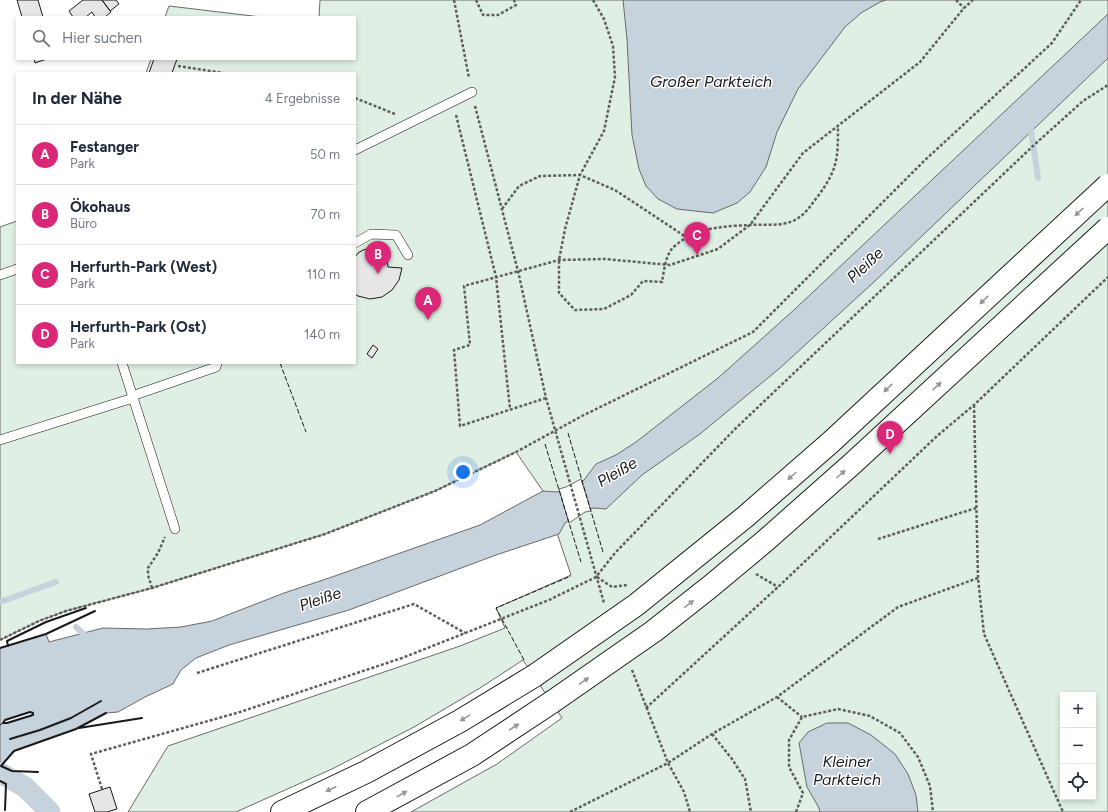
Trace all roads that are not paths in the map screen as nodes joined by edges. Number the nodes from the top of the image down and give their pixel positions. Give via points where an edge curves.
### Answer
1 (472, 92) road end
2 (356, 150) edge
3 (1108, 185) edge
4 (1108, 228) edge
5 (356, 242) edge
6 (408, 254) dead end
7 (16, 269) edge
8 (0, 275) edge
9 (122, 364) edge
10 (217, 364) edge
11 (133, 397) junction
12 (0, 440) edge
13 (175, 529) road end
14 (282, 812) edge
15 (367, 812) edge

1 - 2 lane
3 -> 14 highway, bridge via 745,517 636,605 534,676 460,721 366,772
15 -> 4 highway, bridge via 472,755 603,668 711,586 765,542 852,464
5 - 6 lane via 371,234 396,235
7 - 8 lane
9 - 11 lane
10 - 11 lane via 216,367
11 - 12 lane
11 - 13 lane

